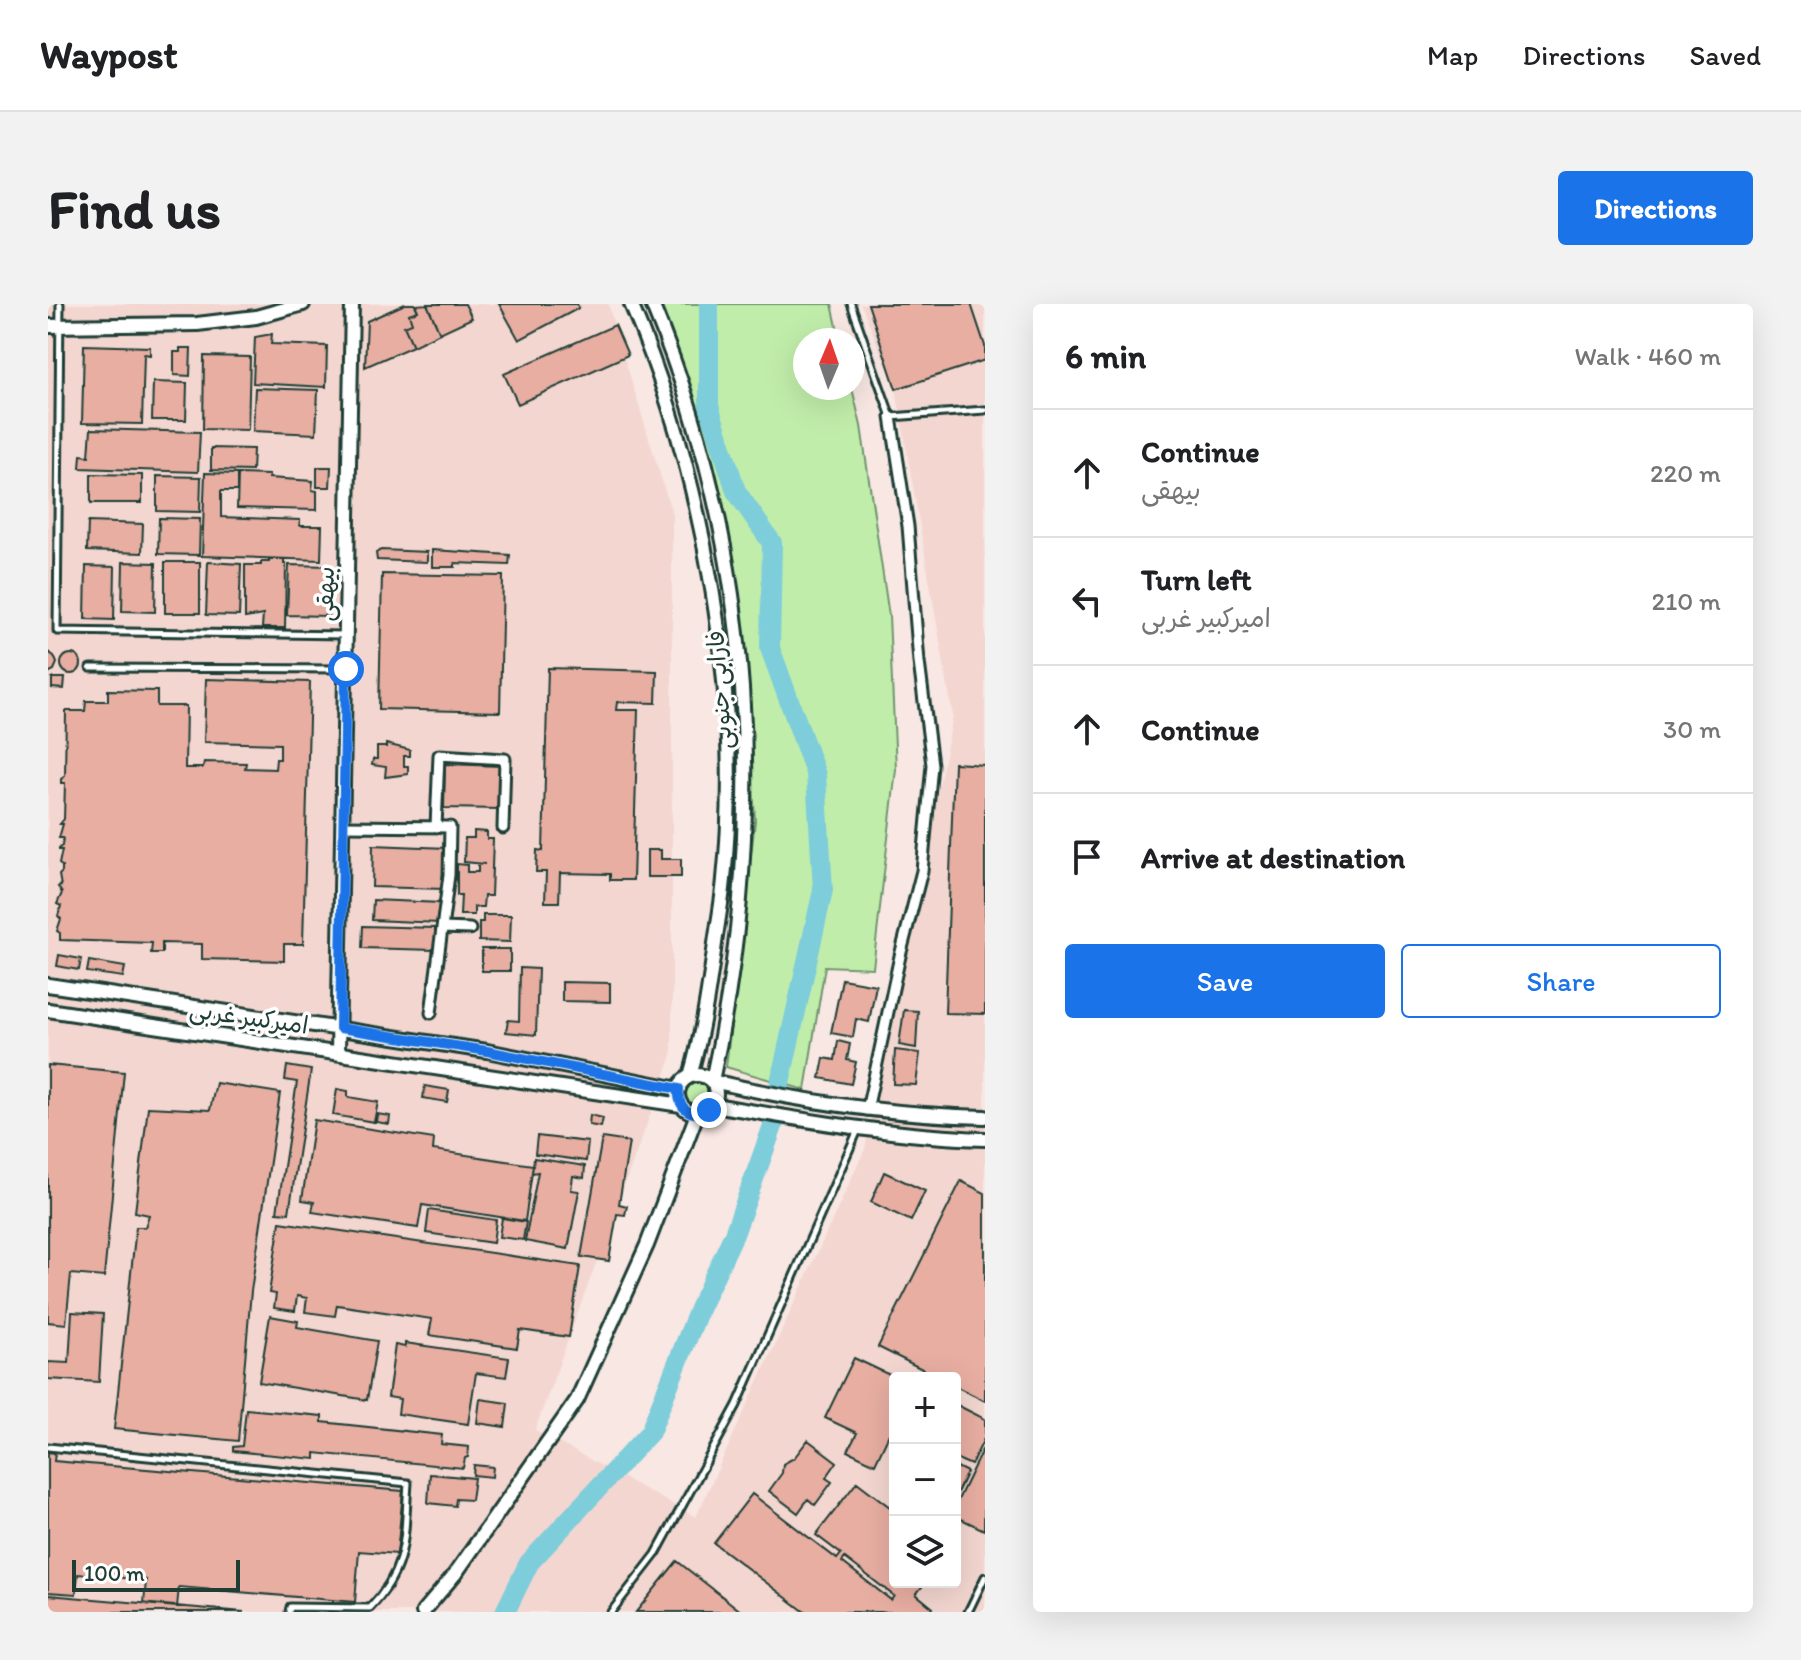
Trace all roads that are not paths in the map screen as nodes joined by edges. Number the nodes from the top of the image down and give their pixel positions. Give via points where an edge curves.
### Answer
1 (60, 304) edge
2 (303, 304) edge
3 (352, 304) edge
4 (631, 304) edge
5 (652, 304) edge
6 (851, 304) edge
7 (54, 326) edge
8 (985, 410) edge
9 (891, 417) junction
10 (346, 635) junction
11 (90, 668) dead end
12 (346, 669) junction
13 (343, 826) junction
14 (436, 827) junction
15 (503, 828) dead end
16 (442, 928) junction
17 (470, 929) dead end
18 (48, 985) edge
19 (48, 1010) edge
20 (431, 1013) dead end
21 (340, 1028) junction
22 (338, 1052) junction
23 (690, 1076) junction
24 (712, 1081) junction
25 (679, 1089) junction
26 (681, 1105) junction
27 (714, 1105) junction
28 (867, 1110) junction
29 (697, 1114) junction
30 (985, 1117) edge
31 (858, 1129) junction
32 (985, 1139) edge
33 (48, 1447) edge
34 (985, 1577) edge
35 (289, 1612) edge
36 (423, 1612) edge
37 (611, 1612) edge
38 (968, 1612) edge

1 - 7 lane
2 - 7 street via 256,317 197,324
3 - 10 street, بیهقی
4 - 23 street, فارابی جنوبی via 669,406 688,477 722,658 728,809 724,878 701,1038
5 - 24 street, فارابی جنوبی via 708,473 741,655 743,880
6 - 9 lane
7 - 10 lane via 57,631
8 - 9 lane
9 - 28 street via 908,526 932,765 922,871
10 - 12 street, بیهقی
11 - 12 lane
12 - 13 street, بیهقی
13 - 14 street
13 - 21 street, بیهقی
14 - 15 street via 439,755 505,759
14 - 16 street via 450,827
16 - 17 street
16 - 20 street
18 - 21 street, امیرکبیر غربی
19 - 22 street, امیرکبیر غربی
21 - 22 street, بیهقی
21 - 25 street, امیرکبیر غربی
22 - 26 street, امیرکبیر غربی
23 - 24 street
23 - 25 street
24 - 27 street
24 - 28 street
25 - 26 street
26 - 29 street
27 - 29 street
27 - 31 street
28 - 30 street
29 - 36 street via 647,1245 577,1400
31 - 32 street
31 - 37 lane via 737,1405 656,1554
33 - 35 lane via 408,1483 402,1551 387,1591 370,1608 290,1607
34 - 38 lane

